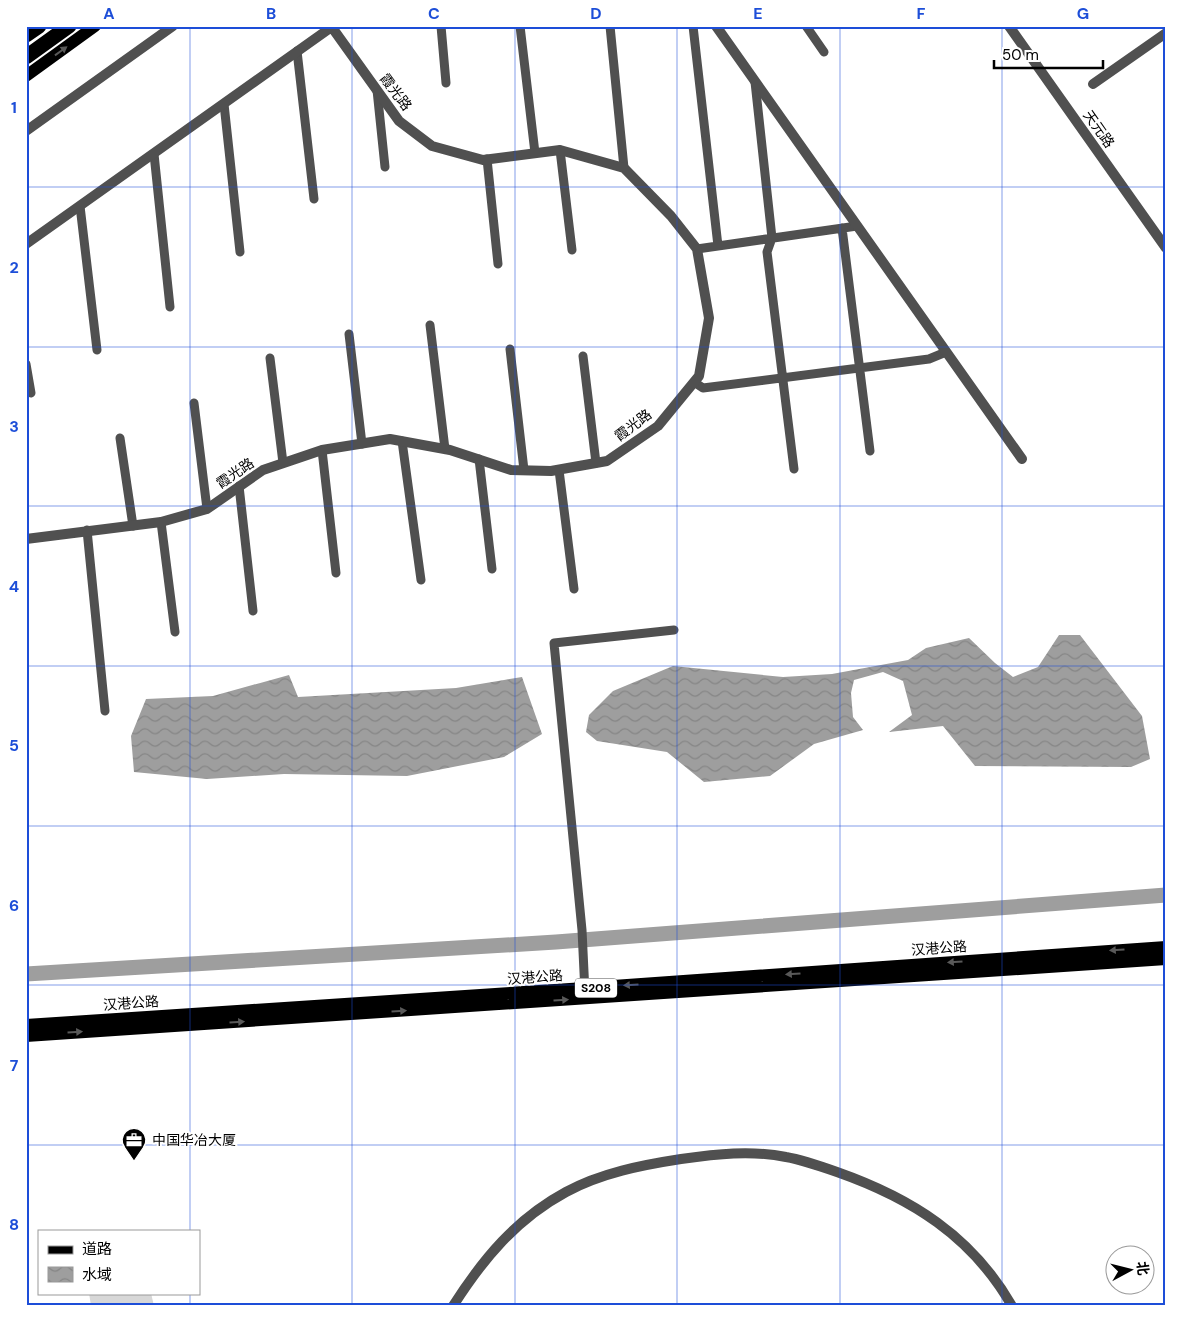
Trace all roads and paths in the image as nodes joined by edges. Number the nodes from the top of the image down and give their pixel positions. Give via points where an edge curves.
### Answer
1 (39, 26) edge
2 (69, 26) edge
3 (95, 26) edge
4 (173, 26) edge
5 (441, 26) edge
6 (520, 26) edge
7 (610, 26) edge
8 (693, 26) edge
9 (716, 26) edge
10 (806, 26) edge
11 (1009, 26) edge
12 (332, 27) edge
13 (1166, 33) edge
14 (26, 35) edge
15 (297, 51) junction
16 (824, 52) dead end
17 (26, 57) edge
18 (26, 76) edge
19 (755, 82) junction
20 (446, 83) dead end
21 (1093, 84) dead end
22 (377, 90) junction
23 (224, 104) junction
24 (26, 131) edge
25 (560, 150) junction
26 (535, 153) junction
27 (154, 154) junction
28 (487, 159) junction
29 (385, 167) dead end
30 (624, 168) junction
31 (314, 199) dead end
32 (80, 206) junction
33 (857, 226) junction
34 (842, 228) junction
35 (772, 238) junction
36 (26, 244) edge
37 (718, 246) junction
38 (1166, 248) edge
39 (697, 249) junction
40 (572, 250) dead end
41 (240, 252) dead end
42 (498, 264) dead end
43 (170, 307) dead end
44 (430, 325) dead end
45 (349, 334) dead end
46 (510, 349) dead end
47 (97, 350) dead end
48 (946, 352) junction
49 (583, 356) dead end
50 (270, 358) dead end
51 (26, 364) edge
52 (860, 368) junction
53 (782, 378) junction
54 (694, 382) junction
55 (31, 393) dead end
56 (194, 404) dead end
57 (120, 438) dead end
58 (402, 441) junction
59 (362, 444) junction
60 (444, 449) junction
61 (322, 450) junction
62 (870, 451) dead end
63 (1022, 459) dead end
64 (479, 460) junction
65 (282, 463) junction
66 (596, 463) junction
67 (524, 470) junction
68 (559, 470) junction
69 (794, 470) dead end
70 (240, 486) junction
71 (207, 508) junction
72 (161, 522) junction
73 (133, 526) junction
74 (87, 530) junction
75 (26, 539) edge
76 (492, 569) dead end
77 (336, 573) dead end
78 (421, 580) dead end
79 (574, 589) dead end
80 (253, 611) dead end
81 (674, 630) dead end
82 (175, 632) dead end
83 (105, 711) dead end
84 (1166, 947) edge
85 (1166, 959) edge
86 (585, 994) junction
87 (26, 1025) edge
88 (26, 1036) edge
89 (452, 1306) edge
90 (1012, 1306) edge

1 - 14 highway
2 - 17 highway
18 -> 3 main road
4 - 24 street
5 - 20 lane
6 - 26 lane
7 - 30 lane
8 - 37 lane
9 - 19 street
10 - 16 lane
11 - 38 street, 天元路
12 - 15 street
12 - 22 street, 霞光路
13 - 21 street
15 - 23 street
15 - 31 lane
19 - 33 street
19 - 35 lane
22 - 28 street, 霞光路 via 399,120 432,146
22 - 29 lane
23 - 27 street
23 - 41 lane
25 - 26 street, 霞光路
25 - 30 street, 霞光路
25 - 40 lane
26 - 28 street, 霞光路
27 - 32 street
27 - 43 lane
28 - 42 lane
30 - 39 street, 霞光路 via 671,216
32 - 36 street
32 - 47 lane
33 - 34 lane
33 - 48 street
34 - 35 lane
34 - 52 lane
35 - 37 lane
35 - 53 lane via 767,252
37 - 39 lane
39 - 54 street, 霞光路 via 709,318 699,376
44 - 60 lane
45 - 59 lane
46 - 67 lane
48 - 52 lane via 929,359
48 - 63 street
49 - 66 lane
50 - 65 lane
51 - 55 lane
52 - 53 lane
52 - 62 lane
53 - 54 lane via 703,388
53 - 69 lane
54 - 66 street, 霞光路 via 658,426 607,460
56 - 71 lane
57 - 73 lane
58 - 59 street, 霞光路 via 390,439
58 - 60 street, 霞光路
58 - 78 lane
59 - 61 street, 霞光路
60 - 64 street, 霞光路
61 - 65 street, 霞光路
61 - 77 lane
64 - 67 street, 霞光路 via 511,470
64 - 76 lane
65 - 70 street, 霞光路 via 263,470
66 - 68 street, 霞光路
67 - 68 street, 霞光路
68 - 79 lane
70 - 71 street, 霞光路
70 - 80 lane
71 - 72 street, 霞光路
72 - 73 street, 霞光路
72 - 82 lane
73 - 74 street, 霞光路
74 - 75 street, 霞光路
74 - 83 lane
81 - 86 lane via 554,642 582,930
84 -> 86 main road, 汉港公路 / S208
85 - 86 main road, 汉港公路
86 - 87 main road, 汉港公路 / S208
88 -> 86 main road, 汉港公路
89 - 90 street via 495,1248 565,1192 599,1178 659,1162 705,1155 757,1153 815,1164 906,1201 935,1220 975,1255

